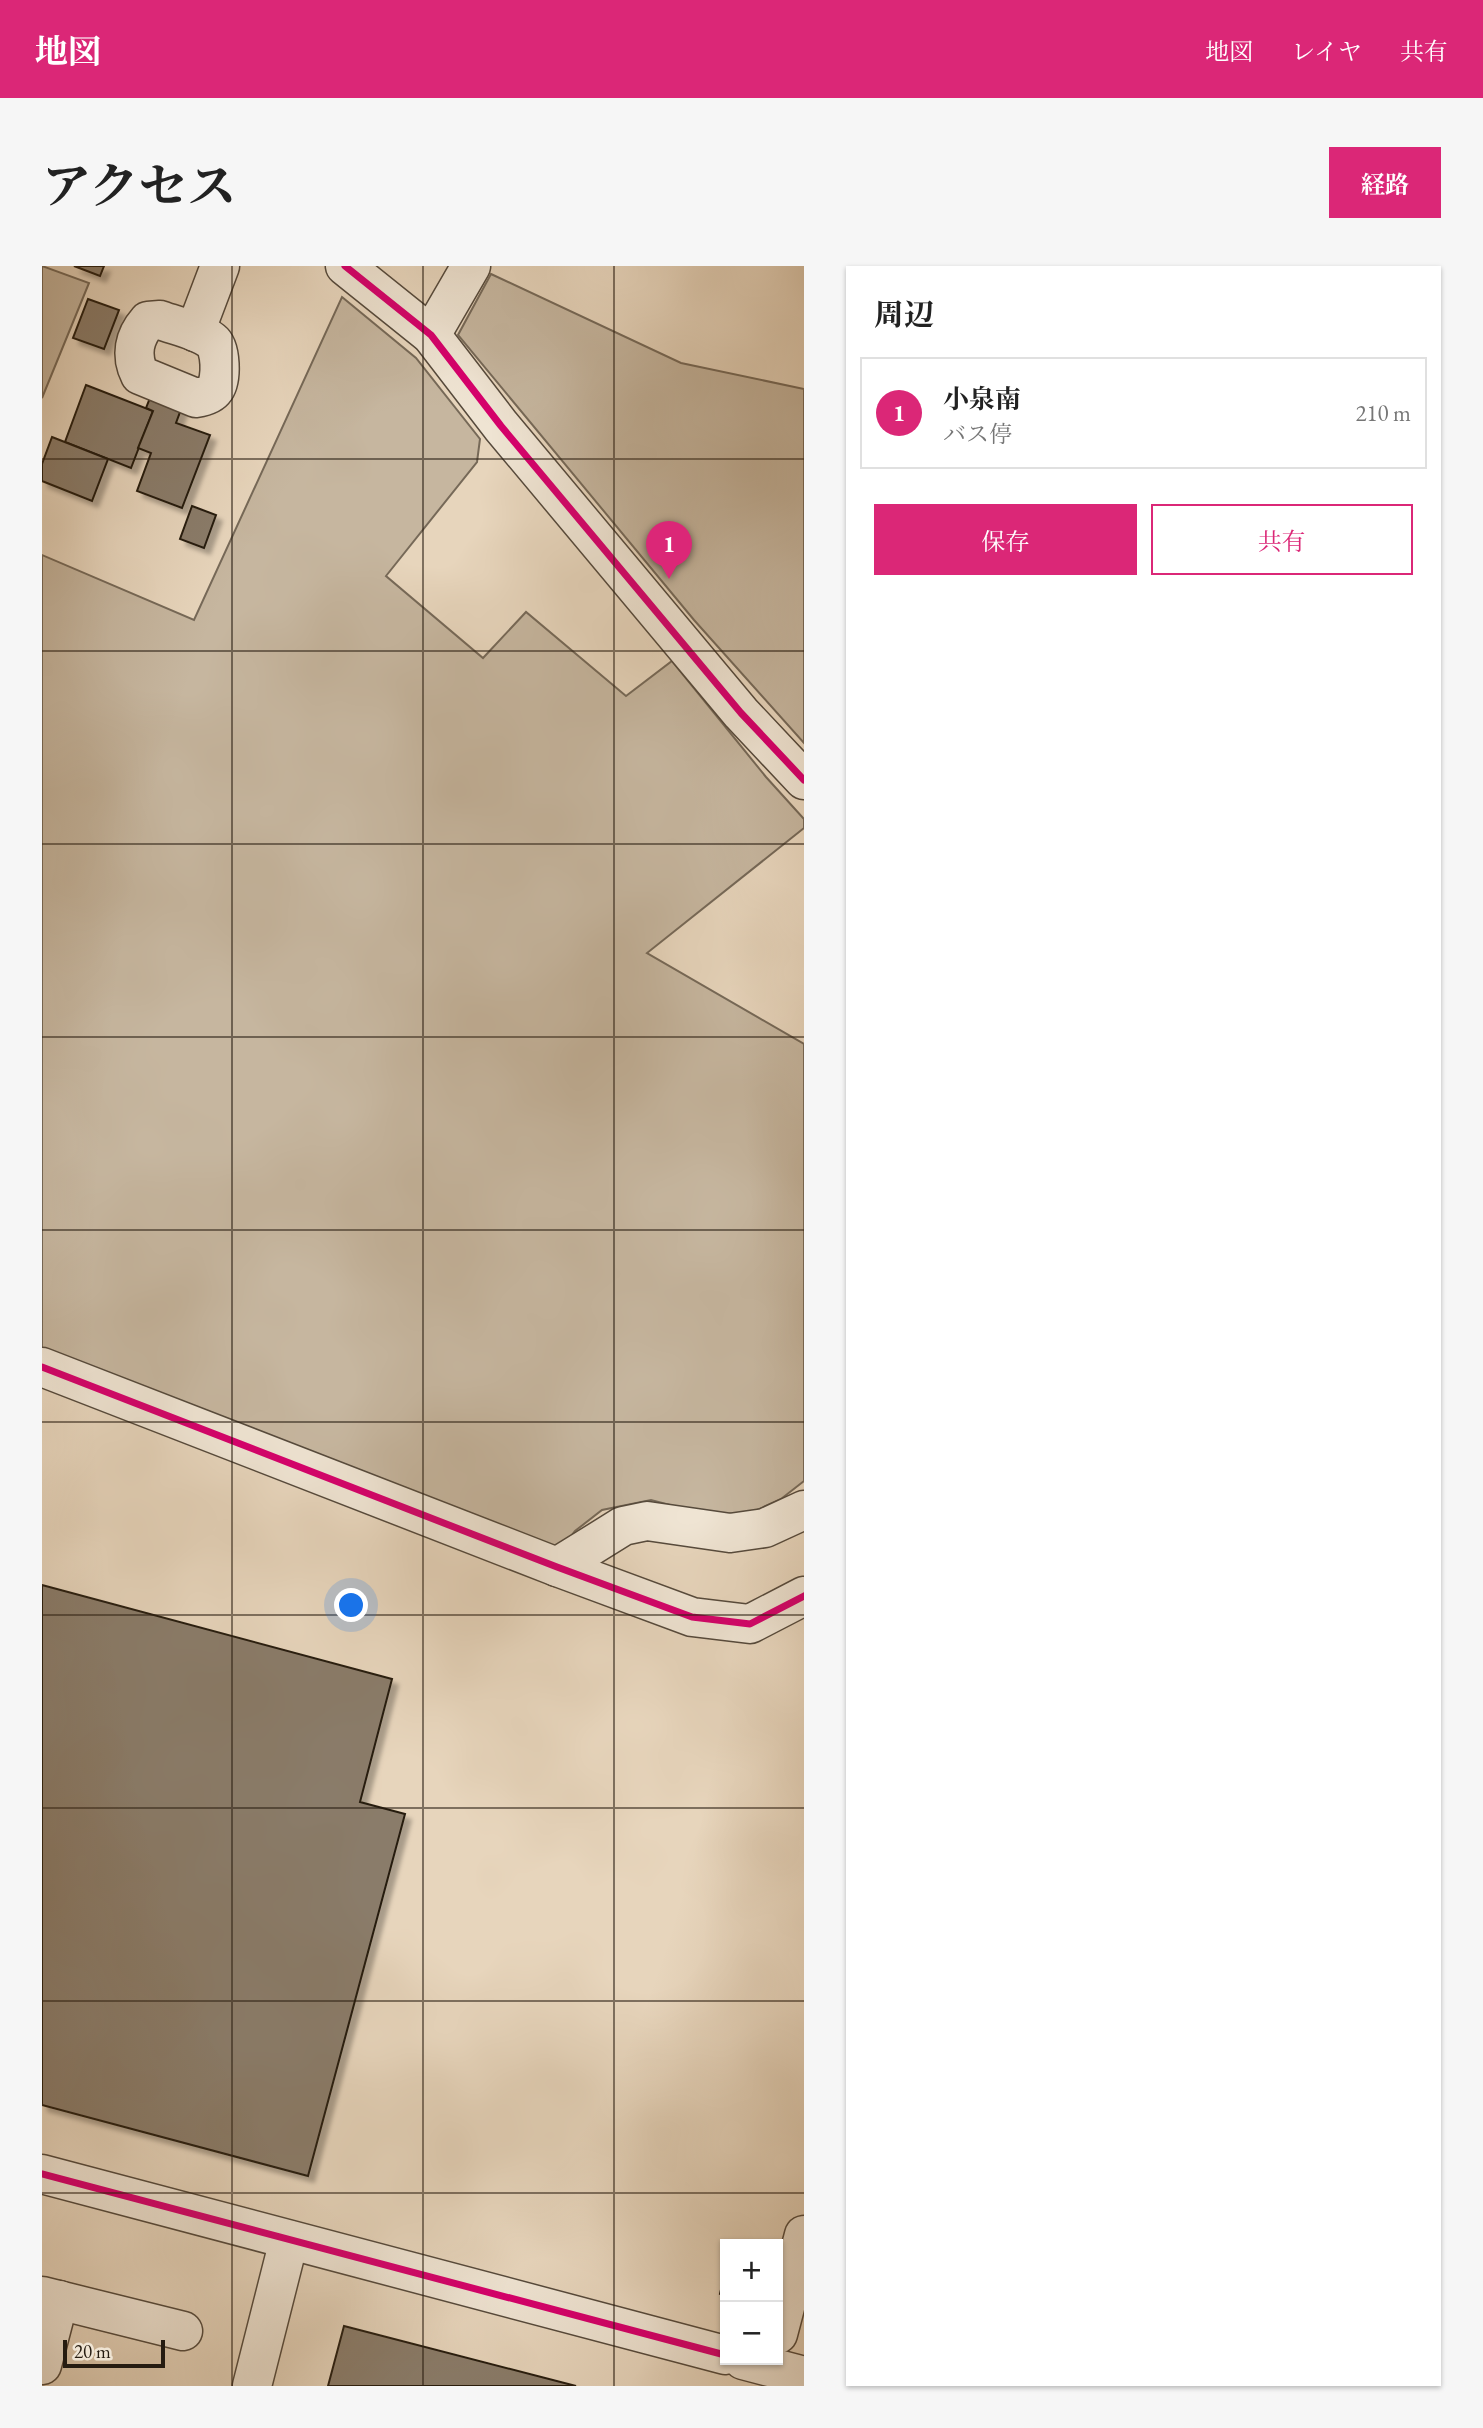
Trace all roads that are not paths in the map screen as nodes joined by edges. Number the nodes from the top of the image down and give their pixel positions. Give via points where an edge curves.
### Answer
1 (220, 266) edge
2 (345, 266) edge
3 (471, 266) edge
4 (195, 332) dead end
5 (430, 335) junction
6 (804, 780) edge
7 (42, 1367) edge
8 (804, 1510) edge
9 (557, 1567) junction
10 (804, 1596) edge
11 (42, 2174) edge
12 (804, 2235) edge
13 (289, 2240) junction
14 (51, 2298) edge
15 (783, 2319) edge
16 (183, 2331) dead end
17 (720, 2354) edge
18 (42, 2365) edge
19 (252, 2386) edge

1 - 4 street
2 - 5 street
3 - 5 street
5 - 6 street via 715,681
7 - 9 street
8 - 9 street via 765,1528 730,1533 648,1521 623,1526
9 - 10 street via 692,1617 750,1624
11 - 13 street
12 - 15 street
13 - 17 street
13 - 19 street
14 - 16 street
14 - 18 street

